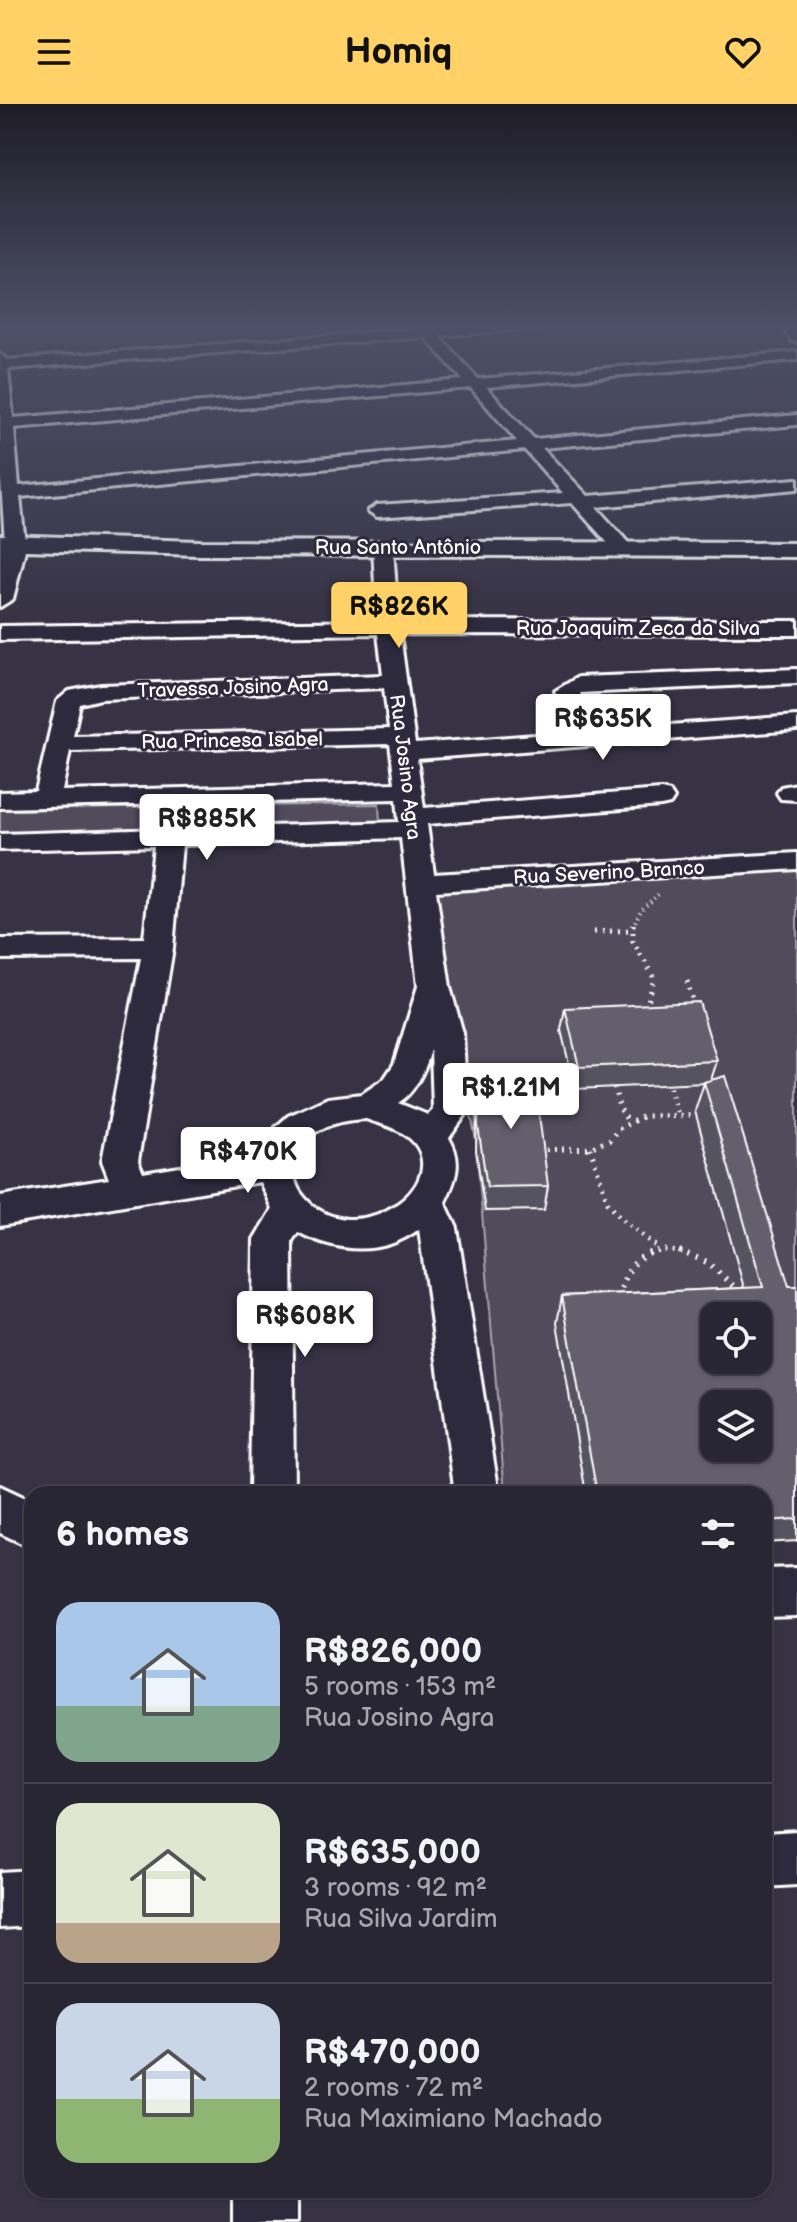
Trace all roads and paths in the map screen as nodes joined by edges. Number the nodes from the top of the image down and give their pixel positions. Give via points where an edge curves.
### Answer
1 (510, 423) edge
2 (768, 423) edge
3 (2, 424) edge
4 (533, 446) junction
5 (797, 484) edge
6 (13, 492) junction
7 (582, 500) junction
8 (377, 511) dead end
9 (8, 542) edge
10 (621, 546) junction
11 (383, 547) junction
12 (797, 550) edge
13 (0, 599) edge
14 (388, 627) junction
15 (797, 628) edge
16 (0, 633) edge
17 (797, 676) edge
18 (395, 681) junction
19 (797, 723) edge
20 (590, 738) junction
21 (60, 744) junction
22 (404, 744) junction
23 (661, 798) dead end
24 (47, 799) junction
25 (0, 800) edge
26 (411, 812) junction
27 (169, 837) junction
28 (0, 842) edge
29 (797, 861) edge
30 (421, 883) junction
31 (671, 888) dead end
32 (632, 930) junction
33 (594, 932) dead end
34 (158, 948) junction
35 (0, 949) edge
36 (687, 981) dead end
37 (434, 987) junction
38 (696, 1011) edge
39 (646, 1012) edge
40 (664, 1071) edge
41 (614, 1087) dead end
42 (369, 1106) junction
43 (715, 1114) edge
44 (678, 1115) junction
45 (629, 1123) junction
46 (430, 1137) junction
47 (590, 1148) junction
48 (537, 1150) edge
49 (274, 1166) junction
50 (131, 1188) junction
51 (427, 1204) junction
52 (292, 1210) junction
53 (0, 1211) edge
54 (661, 1250) junction
55 (743, 1295) edge
56 (618, 1308) edge
57 (272, 1486) edge
58 (476, 1486) edge
59 (0, 1508) edge
60 (24, 1522) edge
61 (797, 1592) edge
62 (772, 1593) edge
63 (797, 1858) edge
64 (772, 1860) edge
65 (24, 1898) edge
66 (0, 1900) edge
67 (265, 2198) edge
68 (265, 2222) edge

1 - 4 street
2 - 4 street
3 - 6 street
4 - 6 street
4 - 7 street
5 - 7 street
6 - 9 street
7 - 8 street
7 - 10 street
9 - 11 main road, Rua Santo Antônio
9 - 13 main road
10 - 11 main road, Rua Santo Antônio
10 - 12 main road, Rua Santo Antônio
11 - 14 street, Rua Josino Agra
14 - 15 street, Rua Joaquim Zeca da Silva
14 - 16 street, Rua Joaquim Zeca da Silva
14 - 18 street, Rua Josino Agra
17 - 20 street via 578,684 567,691
18 - 21 street, Travessa Josino Agra via 101,692 72,698
18 - 22 street, Rua Josino Agra
19 - 20 street, Rua Princesa Isabel
20 - 22 street, Rua Princesa Isabel
21 - 22 street, Rua Princesa Isabel
21 - 24 street
22 - 26 street, Rua Josino Agra
23 - 26 street
24 - 25 street
24 - 26 street
26 - 27 street
26 - 30 street, Rua Josino Agra
27 - 28 street
27 - 34 street
29 - 30 street, Rua Severino Branco
30 - 37 street, Rua Josino Agra
31 - 32 path via 635,915
32 - 33 path
32 - 39 path via 635,947 654,978
34 - 35 street
34 - 50 street via 120,1161
36 - 38 path
37 - 42 street, Rua Josino Agra via 410,1066 396,1088
37 - 46 street, Rua Josino Agra via 447,1033 450,1113
40 - 44 path
41 - 45 path
42 - 46 street via 416,1123
42 - 49 street via 342,1107 295,1128 281,1145
43 - 44 path
44 - 45 path via 644,1116
45 - 47 path via 610,1140
46 - 51 street via 441,1169
47 - 48 path
47 - 54 path via 608,1202
49 - 50 street
49 - 52 street via 276,1187
50 - 53 street
51 - 52 street via 408,1220 357,1234 329,1231
51 - 58 street via 438,1228
52 - 57 street via 273,1239
54 - 55 path via 686,1252 709,1263
54 - 56 path via 630,1263
59 - 60 street
61 - 62 street
63 - 64 street
65 - 66 street
67 - 68 street

